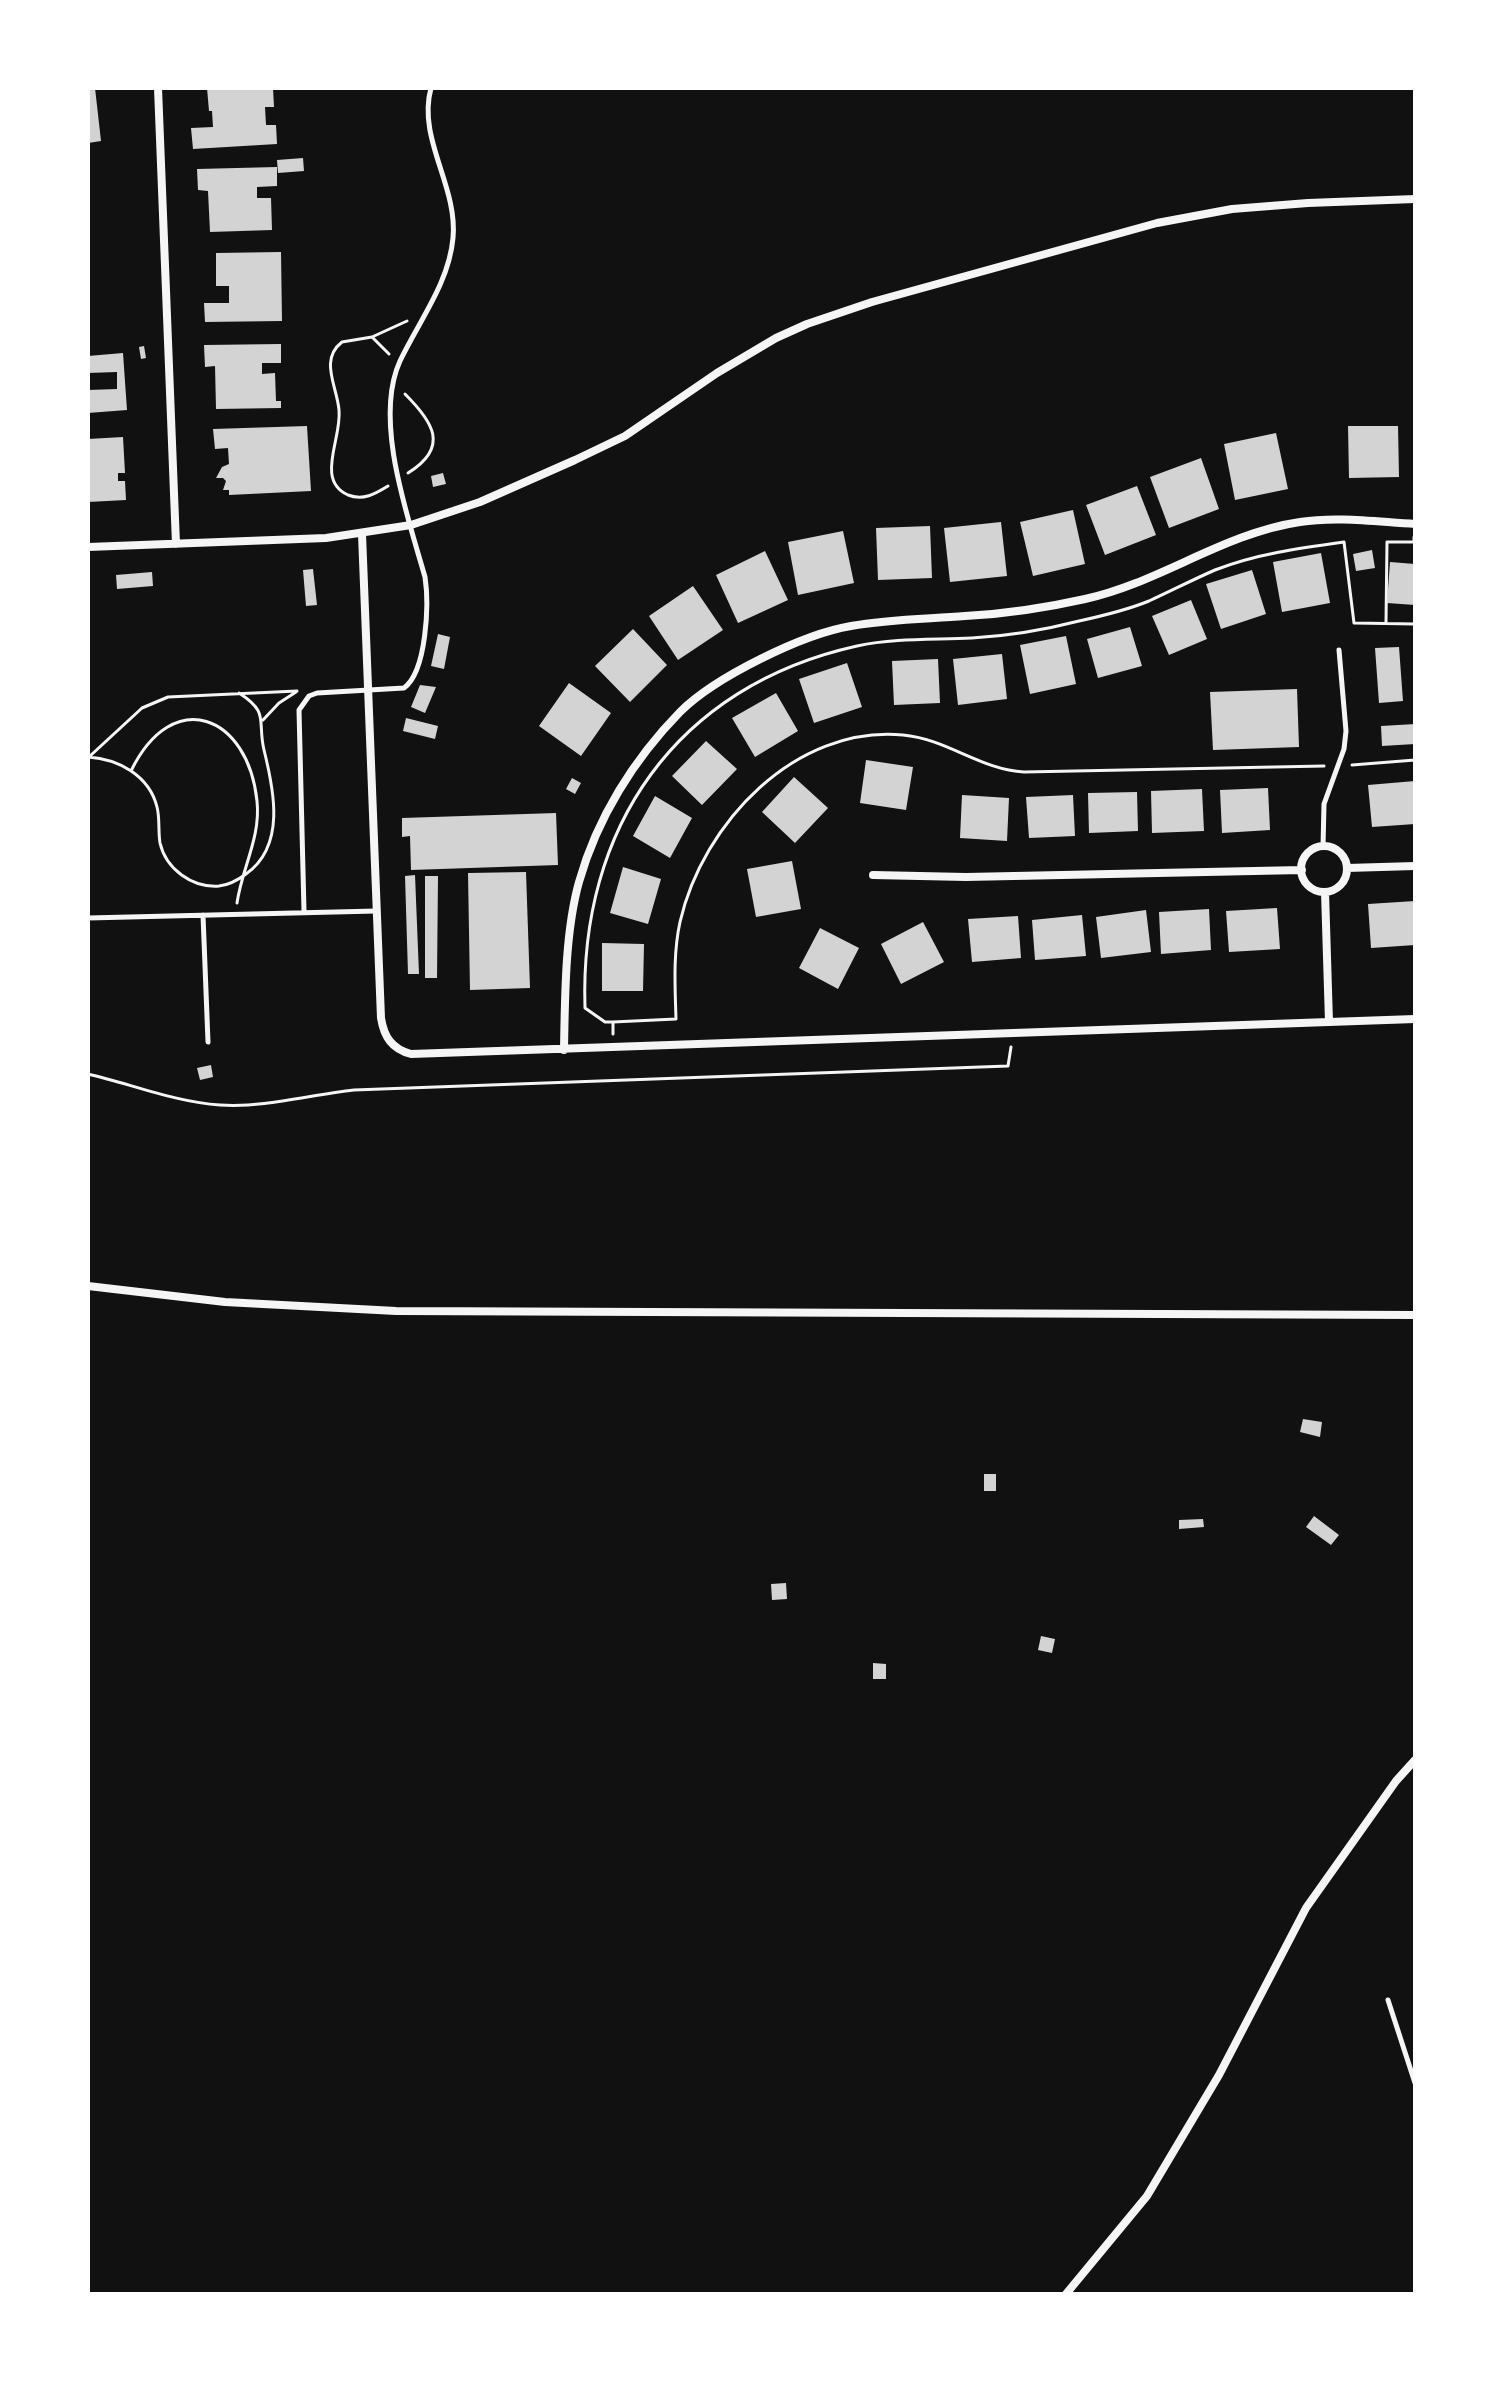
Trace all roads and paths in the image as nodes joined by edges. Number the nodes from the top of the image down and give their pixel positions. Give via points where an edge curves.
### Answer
1 (158, 88) edge
2 (431, 88) edge
3 (1415, 199) edge
4 (425, 313) junction
5 (372, 337) junction
6 (399, 364) junction
7 (394, 383) junction
8 (399, 478) junction
9 (1415, 524) edge
10 (411, 525) junction
11 (362, 534) junction
12 (176, 544) junction
13 (88, 547) edge
14 (1386, 622) junction
15 (1415, 624) edge
16 (1339, 650) dead end
17 (297, 691) junction
18 (370, 691) junction
19 (239, 693) junction
20 (317, 693) junction
21 (263, 720) junction
22 (88, 757) edge
23 (1415, 760) edge
24 (1339, 766) junction
25 (131, 771) junction
26 (1323, 847) junction
27 (1415, 866) edge
28 (1347, 868) junction
29 (1302, 870) junction
30 (873, 875) dead end
31 (241, 878) junction
32 (1325, 892) junction
33 (304, 911) junction
34 (376, 911) junction
35 (236, 914) junction
36 (203, 915) junction
37 (88, 918) edge
38 (1415, 1019) edge
39 (613, 1022) junction
40 (1329, 1022) junction
41 (1013, 1034) junction
42 (208, 1042) dead end
43 (613, 1048) junction
44 (564, 1050) junction
45 (88, 1074) edge
46 (88, 1286) edge
47 (1415, 1315) edge
48 (1415, 1760) edge
49 (1388, 2000) dead end
50 (1415, 2083) edge
51 (1066, 2294) edge

1 - 12 street
2 - 4 lane via 428,122 454,222 446,269
3 - 10 street via 1232,209 1157,223 872,302 776,338 636,429 575,460 480,502
4 - 5 path
4 - 6 lane
5 - 6 path
5 - 8 path via 342,342 331,353 340,425 330,471 341,491 363,498
6 - 7 lane
7 - 8 lane via 391,431
7 - 8 path via 426,414 434,435 427,457
8 - 10 lane
9 - 14 path via 1414,542 1387,542
9 - 44 street via 1301,522 1257,533 1089,598 1030,610 902,619 813,634 724,680 682,710 606,811 579,882
10 - 11 street
10 - 18 lane via 427,593 415,676 399,690
11 - 12 street
11 - 18 street
12 - 13 street
14 - 15 path
14 - 39 path via 1354,623 1344,542 1245,560 1145,602 1079,621 1003,635 857,646 756,684 713,711 675,746 620,823 600,881 584,966 585,1008
16 - 24 lane via 1346,731
17 - 19 path
17 - 20 path
17 - 21 path
18 - 20 lane
18 - 34 street
19 - 21 path
19 - 22 path via 155,702
20 - 33 lane via 303,702 297,719
21 - 31 path via 274,801 272,832 258,864
22 - 25 path via 115,761
23 - 24 path
24 - 26 lane via 1324,804
24 - 39 path via 1024,772 988,766 906,735 847,740 805,756 770,778 741,807 703,861 685,902 676,943 676,1019
25 - 31 path via 154,799 160,844 175,870 210,886
25 - 31 path via 145,747 176,723 213,722 233,738 248,764 257,797 254,843
26 - 28 street via 1340,853
26 - 29 street via 1308,854
27 - 28 street
28 - 32 street via 1341,885
29 - 30 street
29 - 32 street via 1309,886
31 - 35 path
32 - 40 street
33 - 34 lane
33 - 35 lane
34 - 44 street via 381,1018 395,1048 411,1054
35 - 36 lane
36 - 37 lane
36 - 42 lane
38 - 40 street
39 - 43 path
40 - 41 street
41 - 43 street
41 - 45 path via 1008,1066 354,1090 231,1105 202,1103
43 - 44 street
46 - 47 street via 225,1302 396,1311
48 - 51 street via 1306,1908 1219,2075 1147,2196
49 - 50 lane

